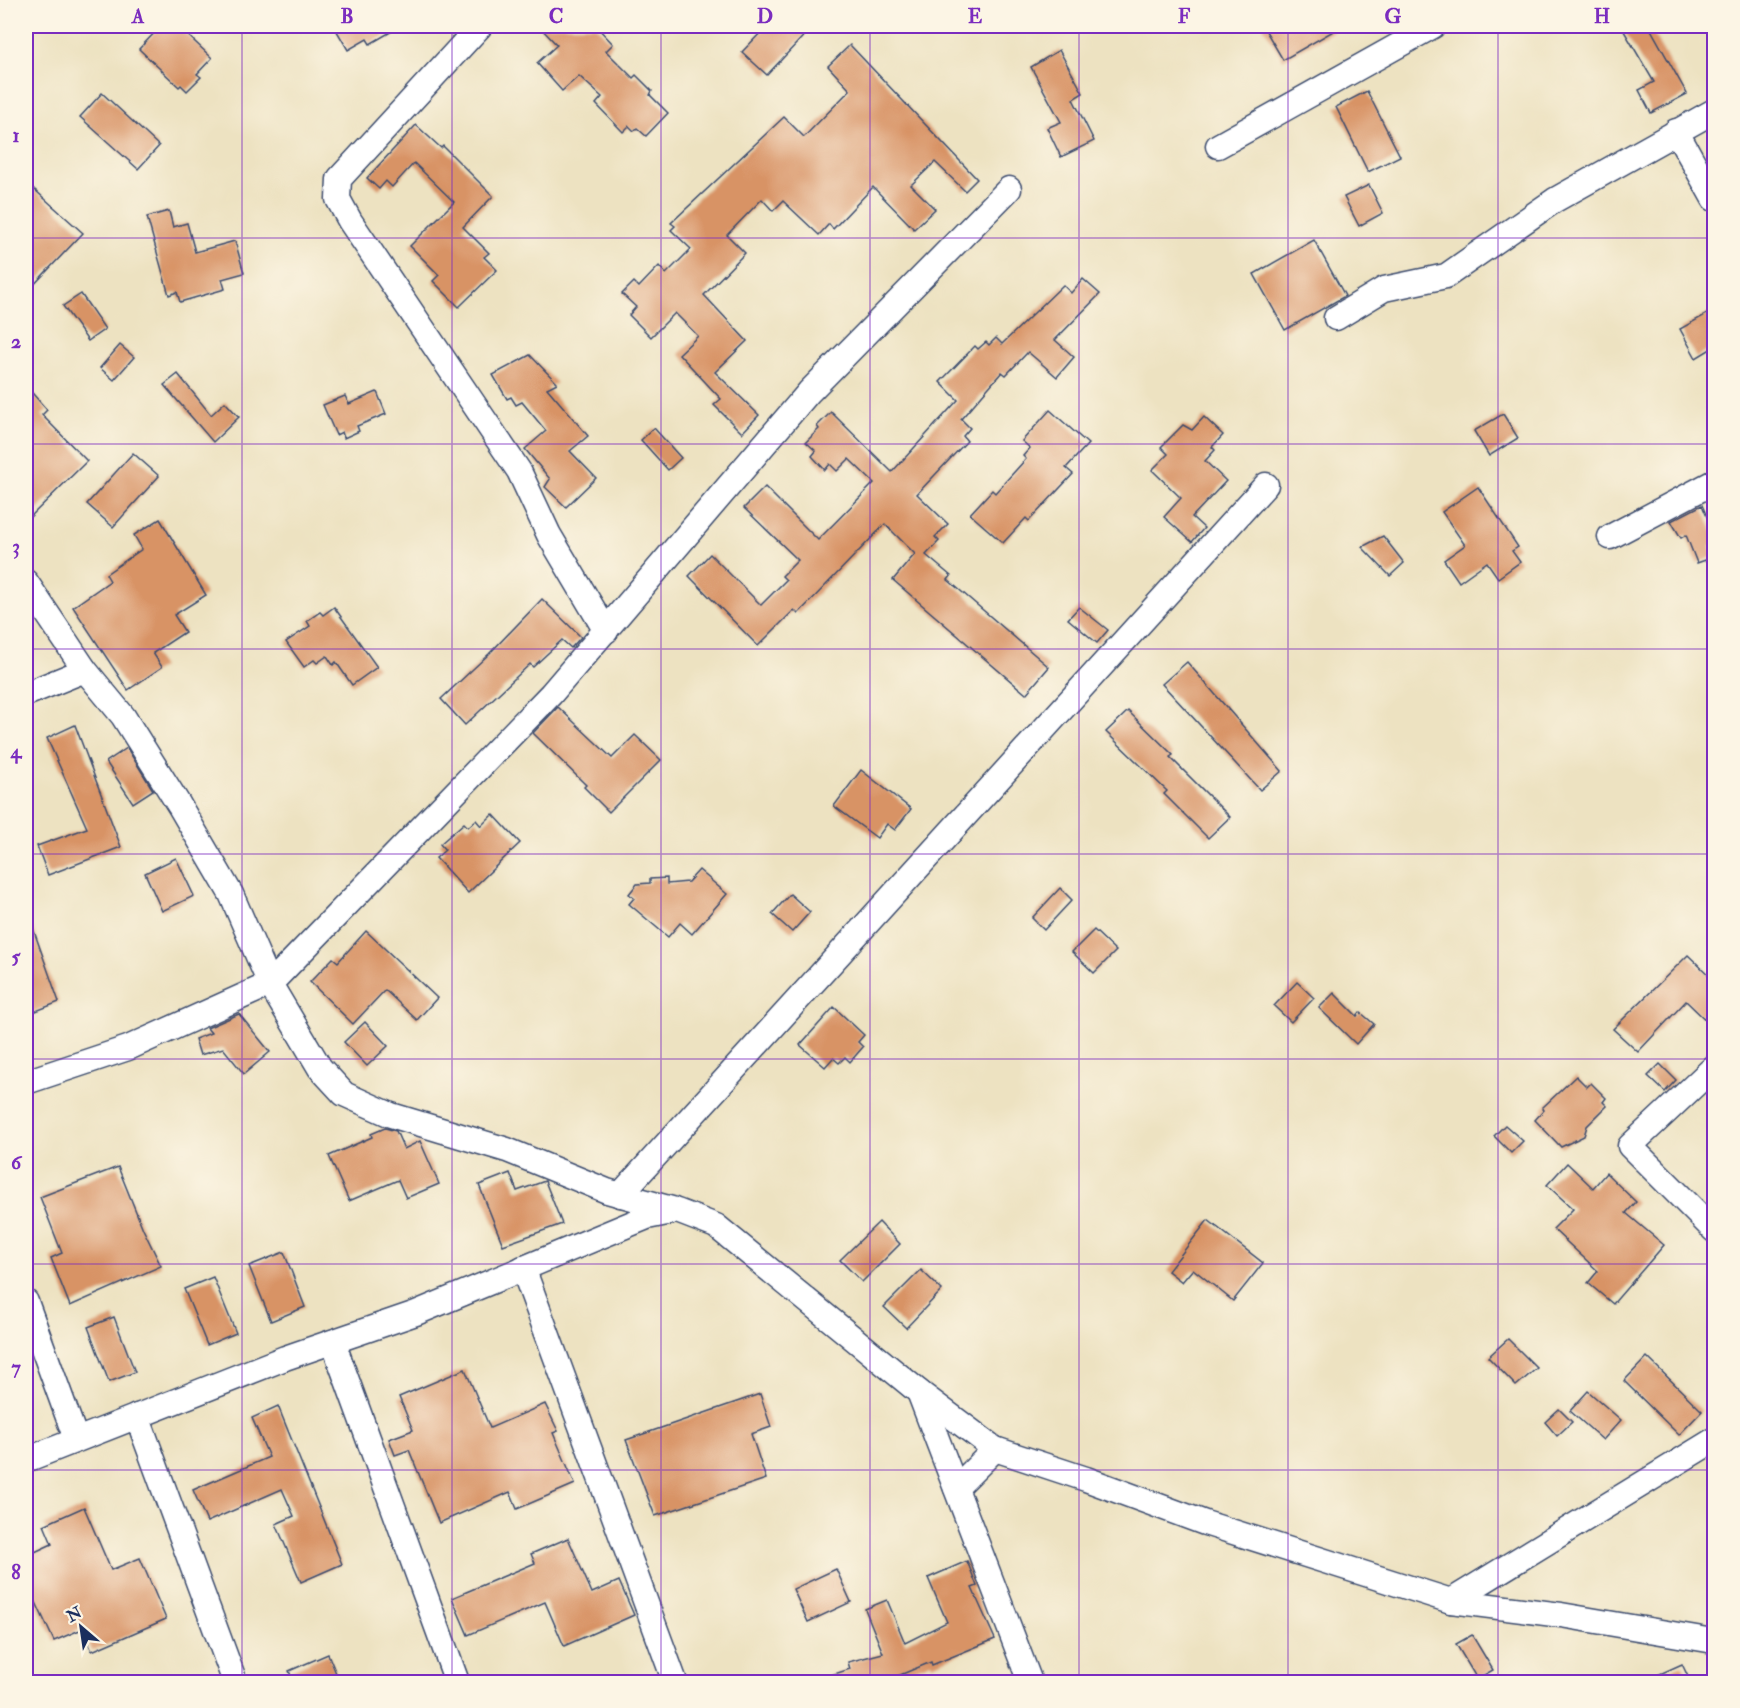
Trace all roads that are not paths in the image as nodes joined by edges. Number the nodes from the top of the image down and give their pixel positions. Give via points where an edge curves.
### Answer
1 (480, 26) edge
2 (1433, 26) edge
3 (1714, 111) edge
4 (1676, 131) junction
5 (1218, 146) dead end
6 (1009, 189) dead end
7 (1714, 199) edge
8 (1336, 318) dead end
9 (1714, 482) edge
10 (1266, 485) dead end
11 (1610, 537) dead end
12 (26, 582) edge
13 (606, 631) junction
14 (85, 670) junction
15 (26, 694) edge
16 (270, 984) junction
17 (1714, 1066) edge
18 (26, 1082) edge
19 (620, 1195) junction
20 (677, 1211) junction
21 (1714, 1230) edge
22 (523, 1268) junction
23 (26, 1302) edge
24 (333, 1342) junction
25 (919, 1392) junction
26 (137, 1416) junction
27 (76, 1439) junction
28 (1714, 1440) edge
29 (995, 1449) junction
30 (26, 1460) edge
31 (956, 1488) junction
32 (1451, 1601) junction
33 (1714, 1641) edge
34 (235, 1683) edge
35 (457, 1683) edge
36 (675, 1683) edge
37 (1030, 1683) edge

1 - 13 street via 339,179 338,199 519,471 549,535
2 - 5 street
3 - 4 street
4 - 7 street
4 - 8 street via 1555,200 1446,276 1384,289
6 - 13 street via 809,392
9 - 11 street
10 - 19 street
12 - 14 street
13 - 16 street via 551,694
14 - 15 street
14 - 16 street via 123,717 179,805 231,894
16 - 18 street via 128,1048
16 - 19 street via 321,1068 344,1094 391,1116 507,1150
17 - 21 street via 1630,1146
19 - 20 street
20 - 22 street via 647,1217
20 - 25 street via 717,1226
22 - 24 street via 416,1313
22 - 36 street
23 - 27 street
24 - 26 street
24 - 35 street
25 - 29 street
25 - 31 street
26 - 27 street
26 - 34 street
27 - 30 street
28 - 32 street
29 - 31 street
29 - 32 street via 1205,1523
31 - 37 street
32 - 33 street

